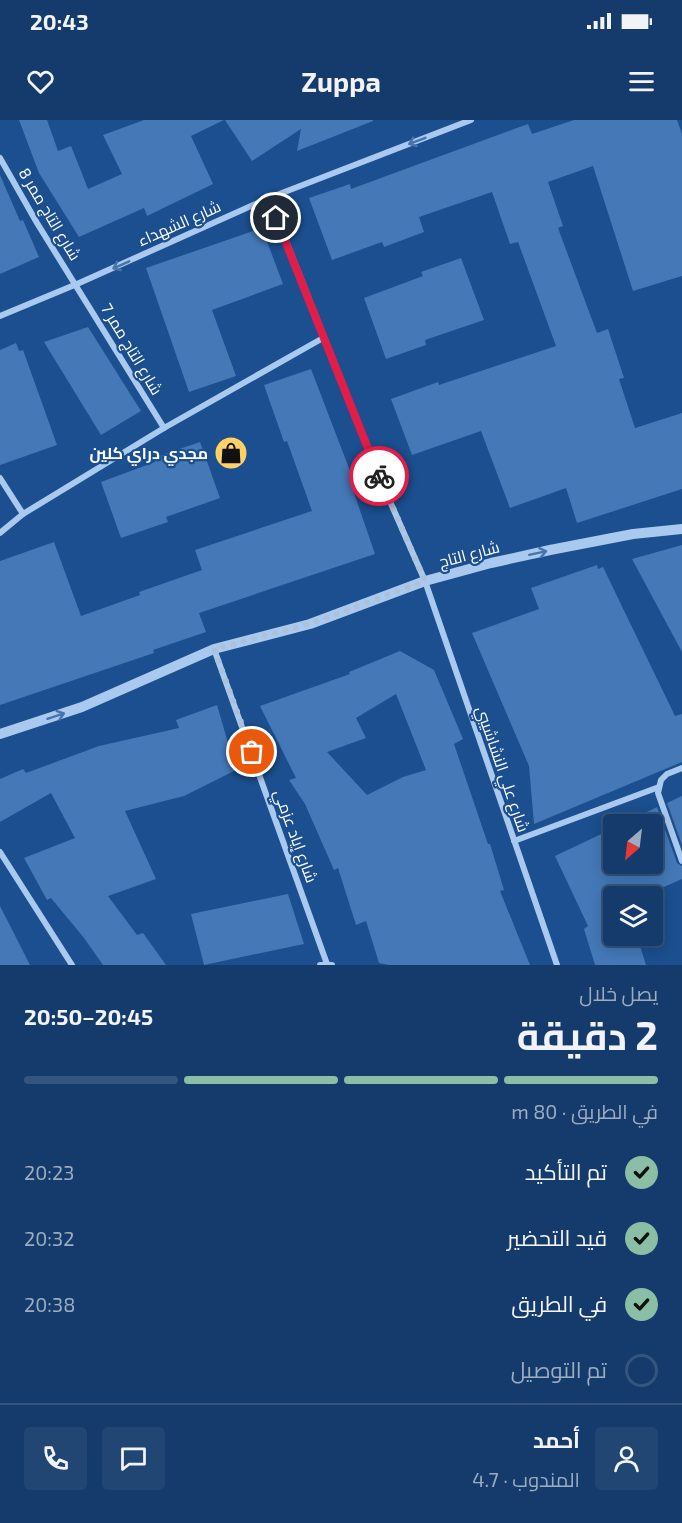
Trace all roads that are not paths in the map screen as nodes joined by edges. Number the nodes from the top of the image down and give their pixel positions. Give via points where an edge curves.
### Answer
1 (471, 120) edge
2 (0, 158) edge
3 (269, 198) junction
4 (77, 284) junction
5 (0, 316) edge
6 (323, 338) junction
7 (164, 428) junction
8 (0, 478) edge
9 (23, 514) junction
10 (682, 529) edge
11 (0, 533) edge
12 (425, 581) junction
13 (214, 649) junction
14 (0, 734) edge
15 (682, 768) edge
16 (659, 787) junction
17 (514, 841) junction
18 (0, 852) edge
19 (682, 861) edge
20 (72, 965) edge
21 (326, 965) edge
22 (557, 965) edge

1 -> 3 street, شارع الشهداء
2 - 4 street, شارع التاج ممر 8
3 -> 4 street, شارع الشهداء
3 - 6 street, شارع علي النشاشيبي
4 - 5 street, شارع الشهداء
4 - 7 street, شارع التاج ممر 7
6 - 7 street
6 - 12 street, شارع علي النشاشيبي
7 - 9 street
8 - 9 street
9 - 11 street
12 -> 10 street, شارع التاج via 550,550
12 - 13 street, شارع التاج via 310,624
12 - 17 street, شارع علي النشاشيبي
14 -> 13 street, شارع التاج via 82,707
13 - 21 street, شارع إياد عزمي
15 - 16 street via 667,774
16 - 17 street
16 - 19 street
17 - 22 street, شارع علي النشاشيبي
18 - 20 street

